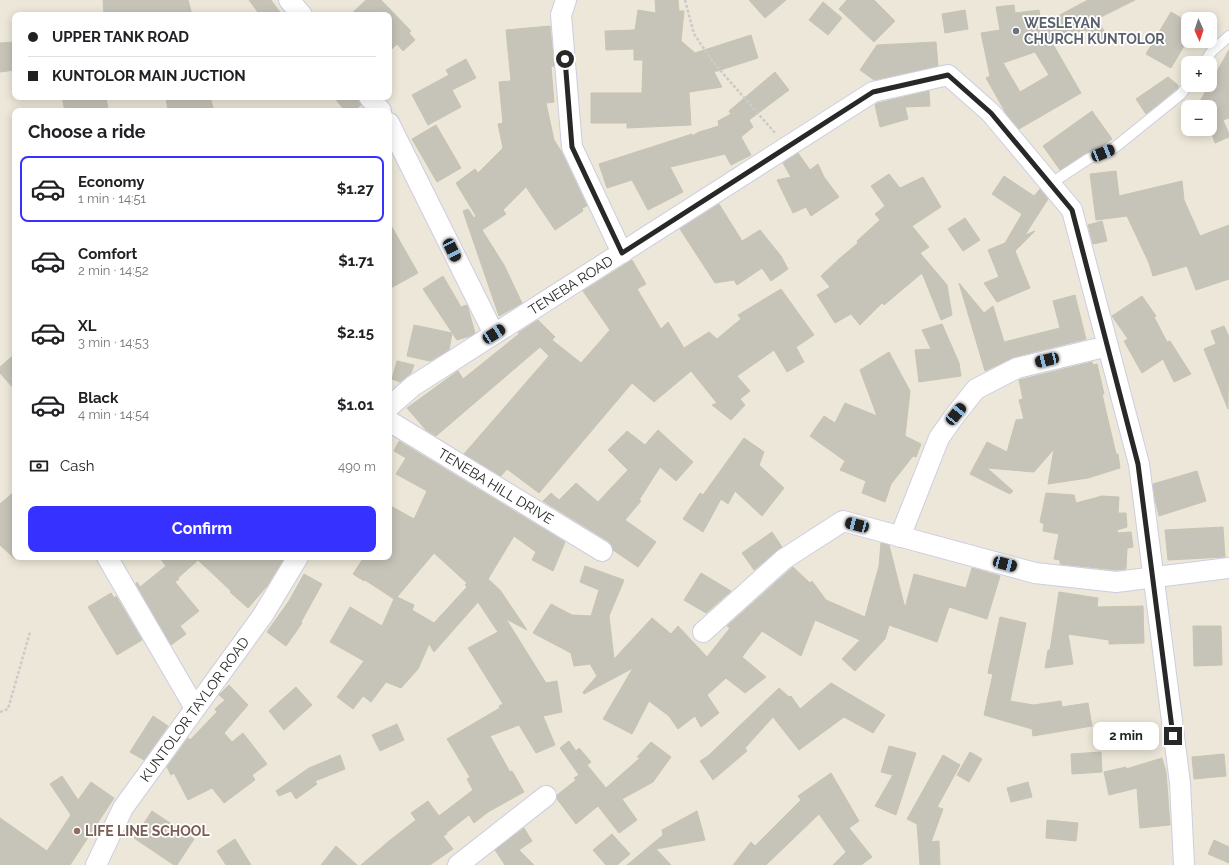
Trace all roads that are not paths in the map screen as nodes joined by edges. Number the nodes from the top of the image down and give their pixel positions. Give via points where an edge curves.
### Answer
1 (289, 0) edge
2 (566, 0) edge
3 (299, 12) edge
4 (1229, 36) edge
5 (1209, 56) edge
6 (1183, 92) edge
7 (372, 100) edge
8 (378, 108) edge
9 (392, 129) edge
10 (1050, 184) junction
11 (622, 253) junction
12 (494, 334) junction
13 (1108, 346) junction
14 (392, 404) edge
15 (392, 423) edge
16 (900, 537) junction
17 (602, 551) dead end
18 (109, 560) edge
19 (296, 560) edge
20 (1229, 568) edge
21 (1153, 577) junction
22 (703, 632) dead end
23 (195, 708) junction
24 (546, 796) dead end
25 (96, 865) edge
26 (458, 865) edge
27 (1184, 865) edge

1 - 3 street
2 - 11 street via 562,15 572,147
4 - 5 lane
6 - 10 lane via 1114,148 1088,159
7 - 8 street
9 - 12 street
10 - 11 street, TENEBA ROAD via 991,113 948,75 873,92
10 - 13 street via 1072,210
11 - 12 street, TENEBA ROAD
12 - 14 street, TENEBA ROAD via 413,386
13 - 16 street via 1017,368 976,389 940,438
13 - 21 street via 1138,464
15 - 17 street, TENEBA HILL DRIVE
16 - 21 street via 1035,572 1116,582
16 - 22 street via 843,521 784,559
18 - 23 street
19 - 23 street, KUNTOLOR TAYLOR ROAD via 263,615
20 - 21 street
21 - 27 street via 1180,784
23 - 25 street, KUNTOLOR TAYLOR ROAD via 123,808
24 - 26 street

